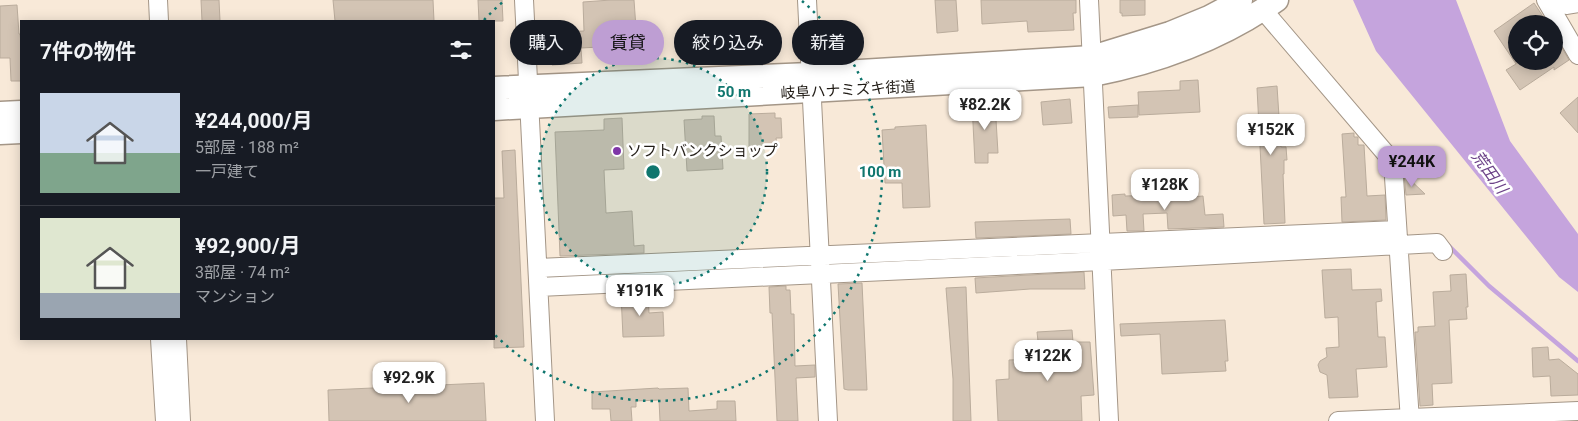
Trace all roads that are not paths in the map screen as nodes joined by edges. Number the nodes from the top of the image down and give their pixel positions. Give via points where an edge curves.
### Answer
1 (158, 0) edge
2 (524, 0) edge
3 (806, 0) edge
4 (1089, 0) edge
5 (1241, 0) edge
6 (1546, 0) edge
7 (1563, 0) edge
8 (1578, 3) edge
9 (1270, 5) edge
10 (159, 20) edge
11 (1578, 55) edge
12 (1093, 66) junction
13 (811, 83) junction
14 (495, 88) edge
15 (529, 97) junction
16 (495, 109) edge
17 (20, 112) edge
18 (0, 113) edge
19 (20, 132) edge
20 (0, 133) edge
21 (1398, 238) junction
22 (1101, 244) junction
23 (1443, 251) dead end
24 (820, 256) junction
25 (1102, 261) junction
26 (538, 268) junction
27 (821, 274) junction
28 (539, 287) junction
29 (160, 340) edge
30 (177, 340) edge
31 (1578, 411) edge
32 (1410, 419) edge
33 (165, 421) edge
34 (181, 421) edge
35 (545, 421) edge
36 (828, 421) edge
37 (1109, 421) edge
38 (1338, 421) edge

1 - 10 street
2 - 15 street
3 - 13 street
4 - 12 street
5 - 12 main road, 岐阜ハナミズキ街道
6 - 11 street
7 - 8 street via 1567,5
9 - 12 main road, 岐阜ハナミズキ街道 via 1196,45 1160,58 1119,70
9 - 21 street via 1393,162
12 - 13 main road, 岐阜ハナミズキ街道
12 - 22 street
13 - 15 main road, 岐阜ハナミズキ街道
13 - 24 street
14 - 15 main road, 岐阜ハナミズキ街道
15 - 16 main road, 岐阜ハナミズキ街道
15 - 26 street
17 - 18 main road
19 - 20 main road
21 - 22 street
21 - 23 street via 1437,243
21 - 25 street
21 - 32 street
22 - 24 street
22 - 25 street
24 - 26 street
24 - 27 street
25 - 27 street
25 - 37 street
26 - 28 street
27 - 28 street
27 - 36 street
28 - 35 street
29 - 33 street
30 - 34 street
31 - 32 street
32 - 38 street

